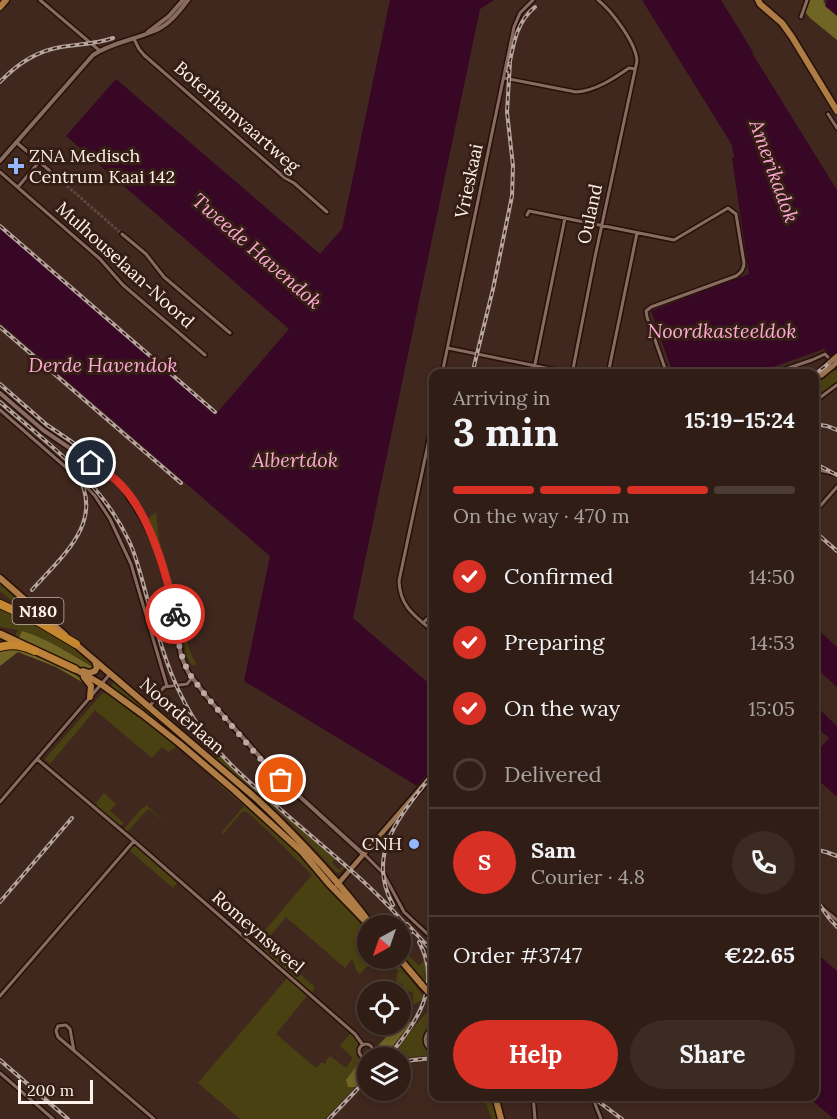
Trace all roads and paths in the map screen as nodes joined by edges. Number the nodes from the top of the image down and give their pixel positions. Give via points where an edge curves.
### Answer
1 (6, 0) edge
2 (40, 0) edge
3 (183, 0) edge
4 (188, 0) edge
5 (533, 0) edge
6 (598, 0) edge
7 (758, 0) edge
8 (807, 0) edge
9 (0, 7) edge
10 (801, 17) dead end
11 (145, 34) junction
12 (134, 39) junction
13 (100, 51) junction
14 (635, 69) junction
15 (504, 78) junction
16 (837, 111) edge
17 (828, 114) dead end
18 (837, 128) edge
19 (16, 142) junction
20 (0, 161) edge
21 (39, 162) junction
22 (50, 171) tunnel mouth
23 (0, 172) edge
24 (18, 187) junction
25 (327, 212) dead end
26 (527, 215) dead end
27 (565, 218) junction
28 (602, 226) junction
29 (637, 233) junction
30 (122, 234) tunnel mouth
31 (230, 333) dead end
32 (448, 348) junction
33 (205, 355) dead end
34 (837, 356) edge
35 (834, 364) edge
36 (535, 365) junction
37 (443, 369) edge
38 (534, 369) edge
39 (554, 369) edge
40 (574, 369) edge
41 (609, 369) edge
42 (666, 369) edge
43 (786, 369) edge
44 (819, 372) edge
45 (837, 385) edge
46 (0, 393) edge
47 (819, 398) edge
48 (0, 410) edge
49 (429, 440) edge
50 (819, 470) edge
51 (837, 474) edge
52 (837, 487) edge
53 (819, 507) edge
54 (0, 578) edge
55 (0, 604) edge
56 (429, 617) edge
57 (423, 623) junction
58 (429, 628) edge
59 (0, 634) edge
60 (76, 644) junction
61 (0, 646) edge
62 (35, 651) junction
63 (95, 660) junction
64 (75, 669) junction
65 (111, 674) junction
66 (192, 678) junction
67 (101, 684) junction
68 (167, 686) junction
69 (90, 697) junction
70 (149, 707) junction
71 (185, 738) junction
72 (180, 744) junction
73 (37, 759) junction
74 (429, 779) edge
75 (0, 802) edge
76 (134, 842) junction
77 (363, 854) junction
78 (324, 866) junction
79 (315, 867) junction
80 (346, 874) junction
81 (338, 883) junction
82 (338, 894) junction
83 (819, 905) edge
84 (360, 915) edge
85 (363, 915) edge
86 (837, 920) edge
87 (429, 935) edge
88 (408, 969) edge
89 (429, 993) edge
90 (0, 996) edge
91 (429, 1030) edge
92 (363, 1045) junction
93 (429, 1048) edge
94 (74, 1051) junction
95 (0, 1073) edge
96 (496, 1101) edge
97 (534, 1101) edge
98 (594, 1101) edge
99 (53, 1119) edge
100 (154, 1119) edge
101 (501, 1119) edge
102 (536, 1119) edge
103 (601, 1119) edge

1 - 9 main road
2 - 13 street
3 - 11 street
4 - 11 street via 167,23
5 - 15 street, Vrieskaai via 517,20
6 - 14 street, Ouland via 611,12 636,53
7 - 16 main road via 782,23
8 - 10 street
11 - 12 street
12 - 13 street
12 - 25 street, Boterhamvaartweg via 144,55
13 - 19 street
14 - 15 street via 629,68 617,77 576,92
14 - 28 street, Ouland
15 - 32 street, Vrieskaai
17 - 18 street
19 - 20 street
19 - 21 street
21 - 22 street
21 - 24 street
23 - 24 street, Mulhouselaan-Noord
24 - 33 street, Mulhouselaan-Noord
26 - 27 street via 529,211
27 - 28 street
27 - 36 street
28 - 29 street
28 - 40 street, Ouland
29 - 41 street
29 - 42 street via 674,240 728,208 737,217 742,271 648,308 646,314
30 - 31 street via 146,254 164,277
32 - 36 street
32 - 37 street, Vrieskaai
34 - 35 main road, bridge
35 - 43 street via 825,354
35 - 44 main road
36 - 38 street
36 - 39 street
45 - 47 street
46 - 66 street via 48,434 111,476 134,504 160,557 181,656
48 - 68 street via 77,477 110,519 131,564
49 - 57 street via 399,581 404,603
50 - 51 street
52 - 53 street
54 - 60 main road, Noorderlaan / N180
55 - 60 highway
56 - 57 street
57 - 58 street
59 - 62 highway, Noorderlaan / N180
60 - 63 main road, Noorderlaan / N180
61 - 62 highway via 17,645
62 - 64 highway, Noorderlaan / N180
63 - 64 main road via 97,667 93,672
63 - 65 main road, Noorderlaan / N180
64 - 67 main road, Noorderlaan / N180
64 - 69 main road via 90,683
65 - 67 street
65 - 70 main road, Noorderlaan / N180
66 - 68 street via 187,684
66 - 77 street via 269,768
67 - 69 street
67 - 72 main road, Noorderlaan / N180
68 - 70 street
69 - 73 street
70 - 71 main road, Noorderlaan / N180
71 - 72 main road
71 - 78 main road, Noorderlaan / N180 via 264,806
72 - 79 main road, Noorderlaan / N180 via 288,838
73 - 75 street
73 - 76 street, Romeynsweel
74 - 77 main road
76 - 90 street
76 - 92 street, Romeynsweel
77 - 80 main road
77 - 87 street via 385,875 404,912
78 - 80 main road via 337,876
78 - 81 main road, Noorderlaan / N180
79 - 81 main road, Noorderlaan
79 - 82 main road, Noorderlaan / N180
80 - 81 main road
81 - 82 main road
81 - 85 main road, Noorderlaan / N180
82 - 84 main road, Noorderlaan / N180
83 - 86 street
88 - 89 main road, bridge
91 - 93 street via 425,1040
92 - 92 street via 360,1053 369,1057 372,1047
94 - 94 street via 70,1029 58,1026 57,1035
94 - 100 street
95 - 99 street
96 - 101 main road
97 - 102 street
98 - 103 street

